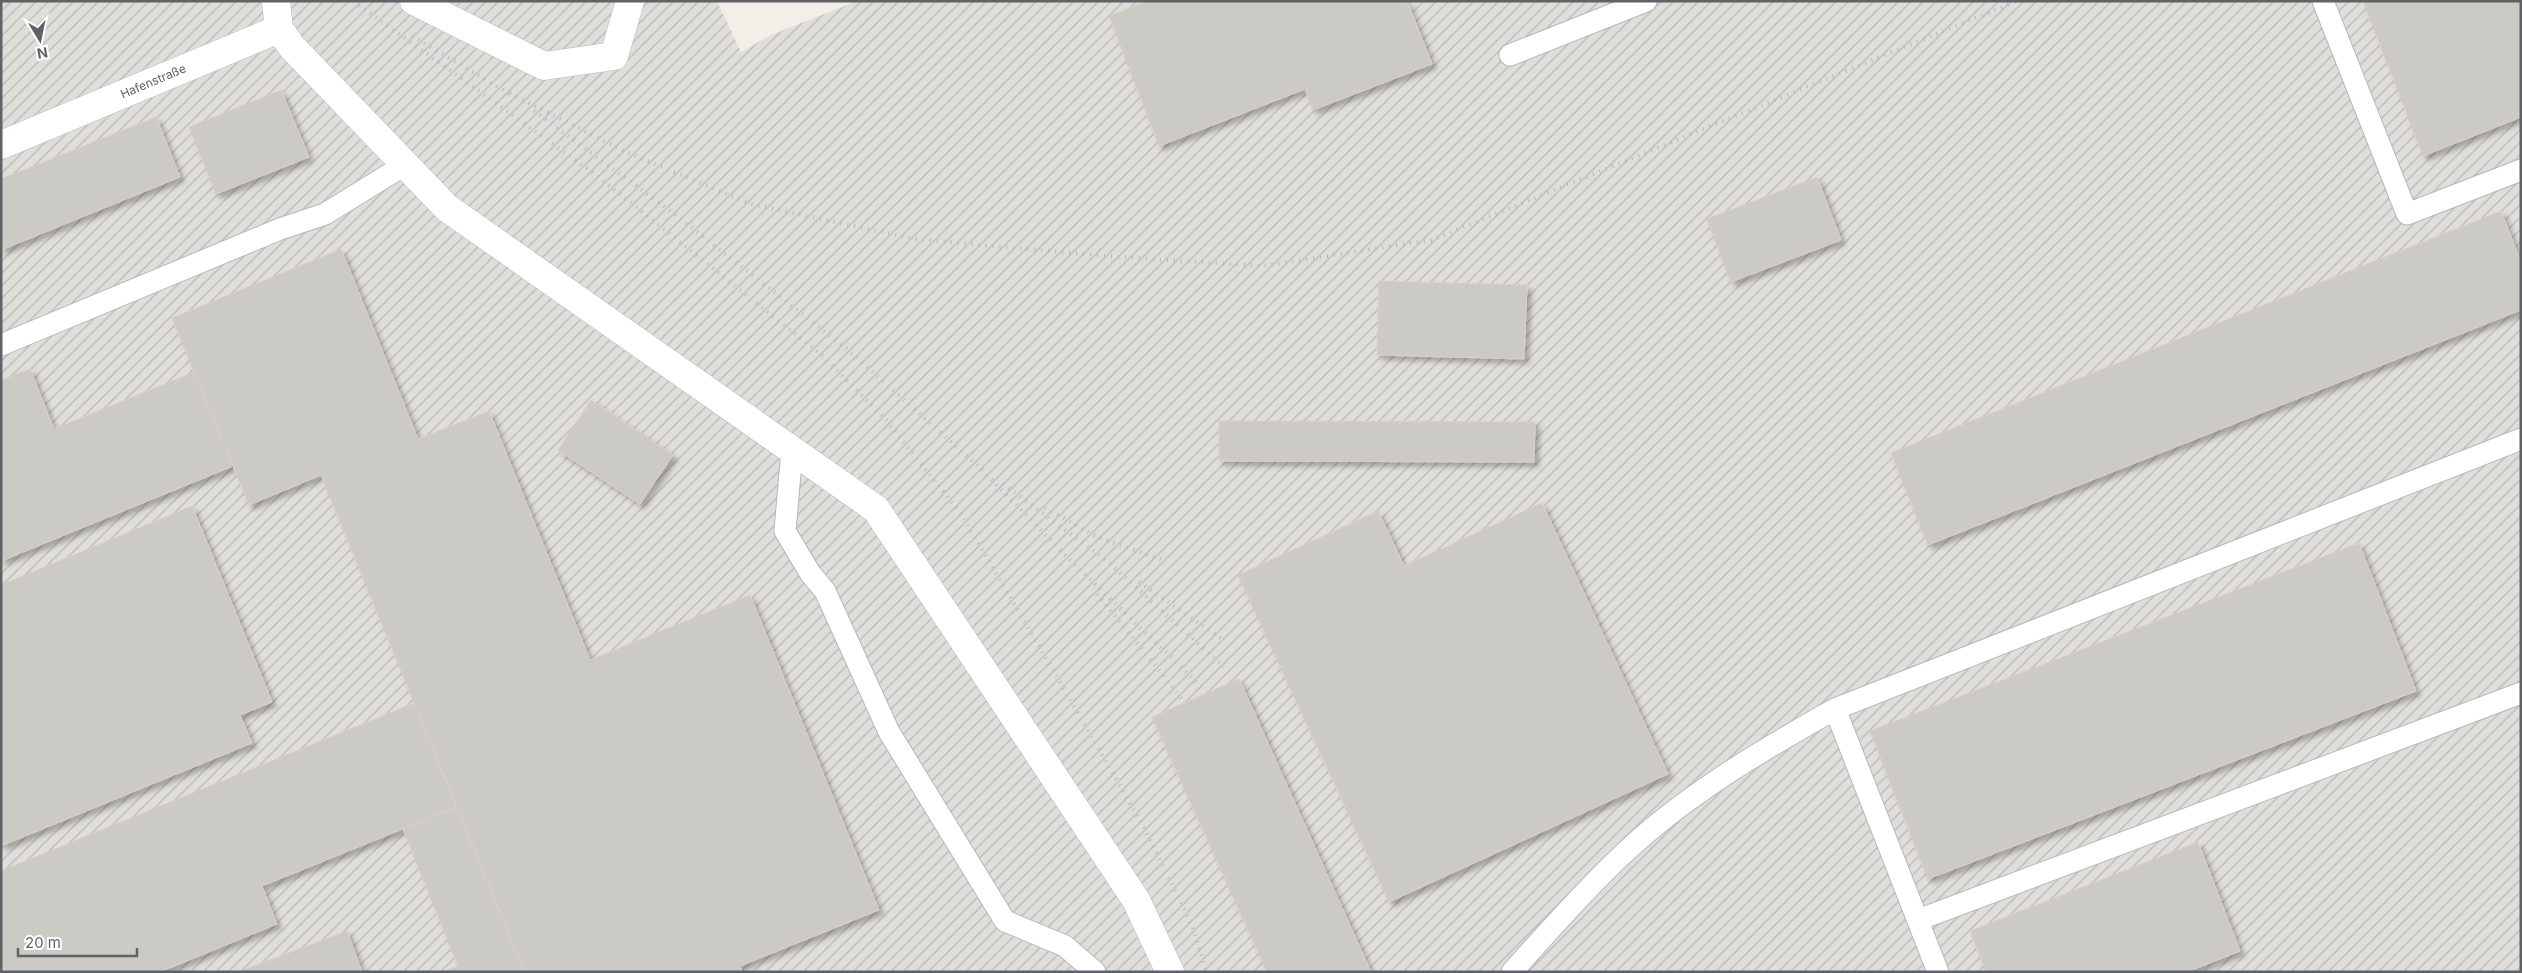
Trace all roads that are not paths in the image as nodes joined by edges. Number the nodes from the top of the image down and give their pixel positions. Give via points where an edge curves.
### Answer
1 (276, 1) edge
2 (414, 1) edge
3 (630, 1) edge
4 (1646, 1) edge
5 (2323, 1) edge
6 (278, 29) junction
7 (1510, 55) dead end
8 (1, 144) edge
9 (406, 164) junction
10 (2521, 170) edge
11 (1, 345) edge
12 (2521, 439) edge
13 (792, 450) junction
14 (2521, 693) edge
15 (1835, 709) junction
16 (1918, 920) junction
17 (1095, 972) edge
18 (1170, 972) edge
19 (1512, 972) edge
20 (1938, 972) edge

1 - 6 street
2 - 3 street via 544,66 614,56
4 - 7 lane
5 - 10 lane via 2407,214
6 - 8 street, Hafenstraße
6 - 9 street
9 - 11 lane via 326,214 280,229
9 - 13 street via 447,208
12 - 15 lane
13 - 17 lane via 785,531 825,591 890,732 1005,920 1065,946
13 - 18 street via 876,509 1136,900
14 - 16 lane
15 - 16 lane
15 - 19 lane via 1742,762 1657,825 1619,857
16 - 20 lane

